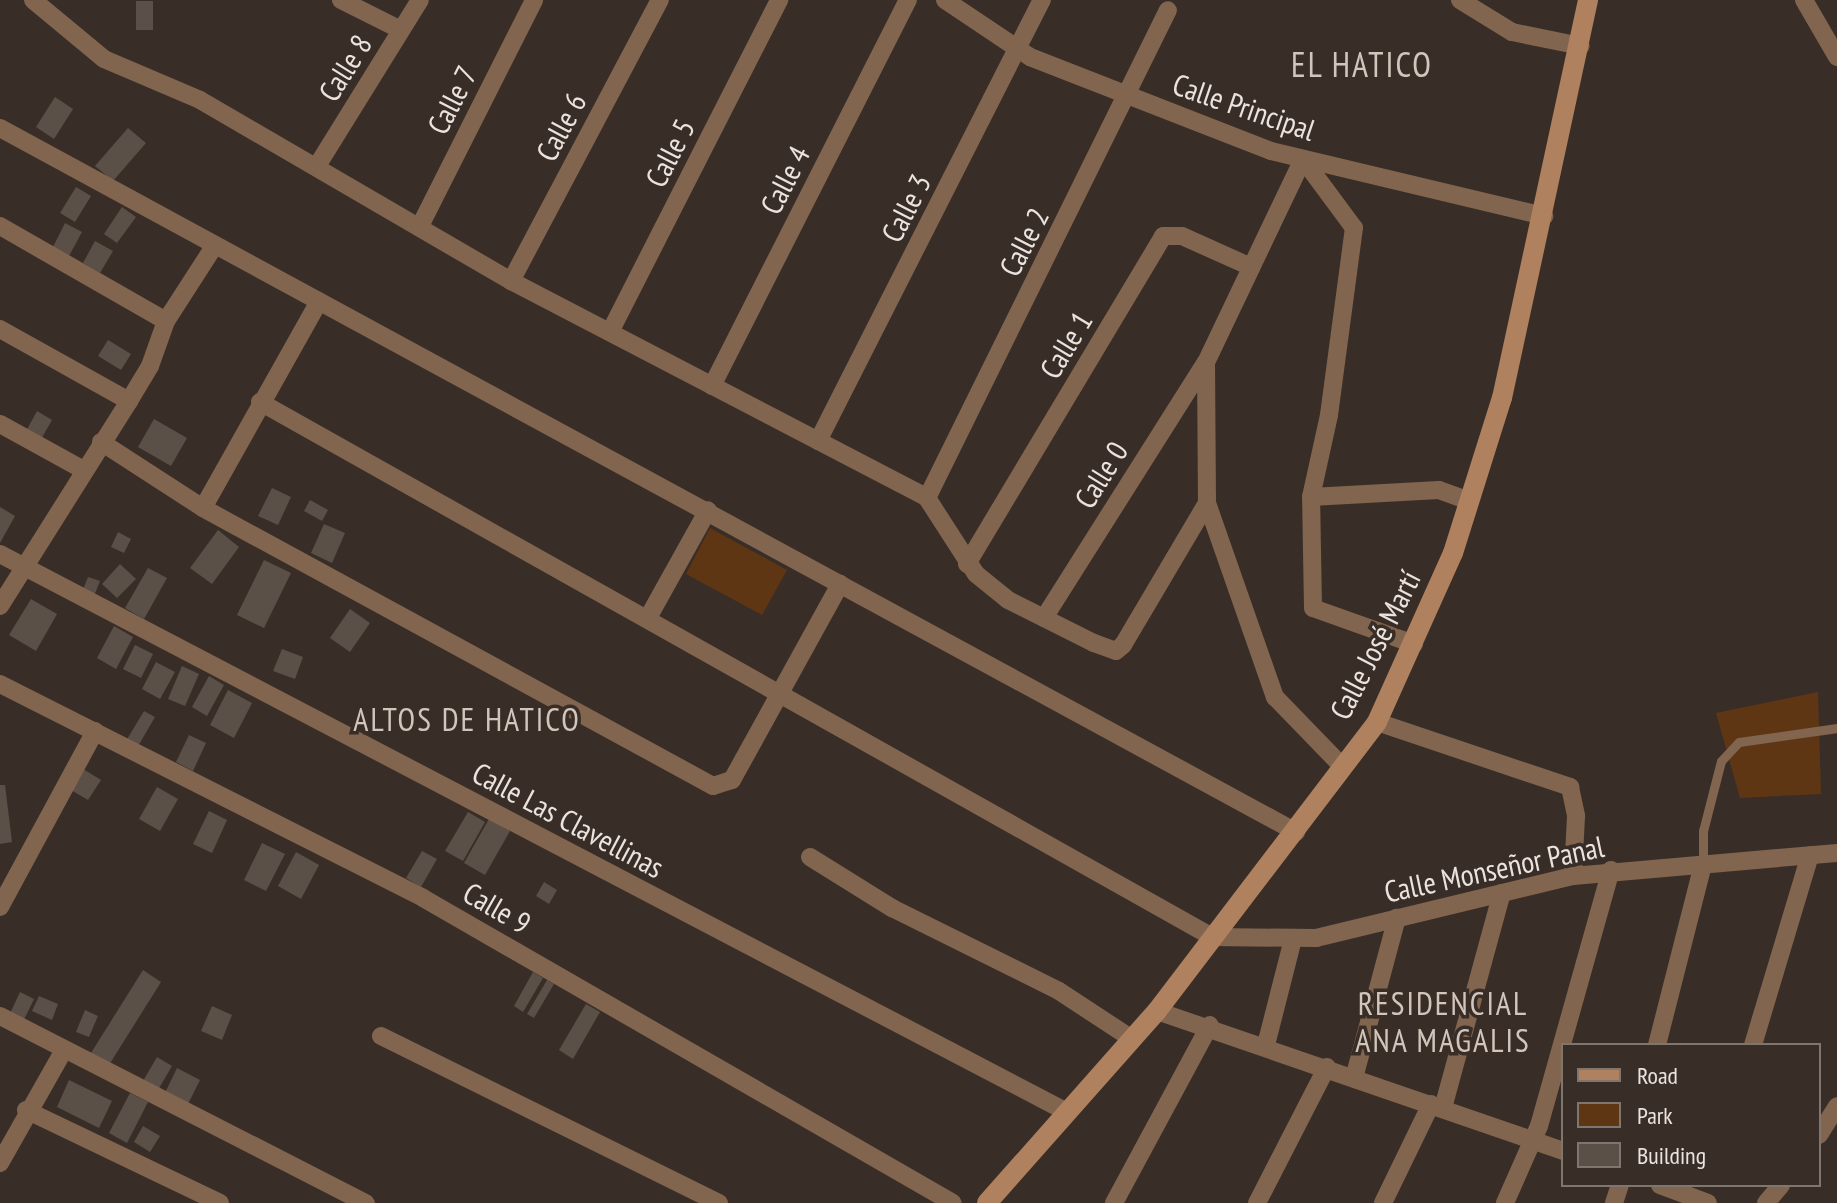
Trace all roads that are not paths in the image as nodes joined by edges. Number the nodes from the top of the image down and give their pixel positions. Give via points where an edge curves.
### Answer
1 (33, 0) edge
2 (341, 0) edge
3 (420, 0) edge
4 (534, 0) edge
5 (660, 0) edge
6 (779, 0) edge
7 (908, 0) edge
8 (945, 0) edge
9 (1042, 0) edge
10 (1460, 0) edge
11 (1588, 0) edge
12 (1804, 0) edge
13 (1168, 10) dead end
14 (401, 30) junction
15 (1581, 46) junction
16 (1018, 50) junction
17 (1837, 57) edge
18 (1129, 96) junction
19 (0, 128) edge
20 (1303, 159) junction
21 (317, 166) junction
22 (1544, 216) junction
23 (0, 226) edge
24 (420, 226) junction
25 (215, 245) junction
26 (1251, 267) junction
27 (511, 281) junction
28 (319, 301) junction
29 (166, 321) junction
30 (0, 329) edge
31 (610, 332) junction
32 (1206, 362) junction
33 (712, 386) junction
34 (129, 401) junction
35 (260, 402) junction
36 (0, 424) edge
37 (818, 441) junction
38 (101, 442) junction
39 (82, 469) junction
40 (1311, 497) junction
41 (927, 498) junction
42 (1470, 501) junction
43 (1207, 503) junction
44 (203, 508) junction
45 (708, 510) junction
46 (0, 554) edge
47 (967, 564) junction
48 (22, 567) junction
49 (840, 584) junction
50 (0, 606) edge
51 (649, 616) junction
52 (1044, 618) junction
53 (1414, 644) junction
54 (0, 684) edge
55 (783, 694) junction
56 (1377, 722) junction
57 (1837, 728) edge
58 (95, 731) junction
59 (1341, 765) junction
60 (1296, 832) junction
61 (1837, 853) edge
62 (1810, 855) junction
63 (810, 857) dead end
64 (1703, 865) junction
65 (1611, 870) junction
66 (1573, 876) junction
67 (1502, 893) junction
68 (0, 907) edge
69 (1397, 918) junction
70 (1212, 937) junction
71 (1293, 939) junction
72 (1157, 1011) junction
73 (0, 1016) edge
74 (1210, 1025) junction
75 (381, 1036) dead end
76 (1132, 1039) junction
77 (1658, 1043) edge
78 (1754, 1043) edge
79 (1266, 1045) junction
80 (64, 1050) junction
81 (1327, 1067) junction
82 (1354, 1078) junction
83 (1437, 1106) junction
84 (1837, 1106) edge
85 (26, 1110) junction
86 (1067, 1112) junction
87 (1821, 1132) edge
88 (1531, 1140) junction
89 (1561, 1150) edge
90 (0, 1163) edge
91 (1665, 1187) edge
92 (1779, 1187) edge
93 (220, 1203) edge
94 (366, 1203) edge
95 (719, 1203) edge
96 (953, 1203) edge
97 (987, 1203) edge
98 (1114, 1203) edge
99 (1257, 1203) edge
100 (1383, 1203) edge
101 (1505, 1203) edge
102 (1708, 1203) edge
103 (1766, 1203) edge

1 - 21 street via 104,59 200,100
2 - 14 street
3 - 14 street, Calle 8
4 - 24 street, Calle 7
5 - 27 street, Calle 6
6 - 31 street, Calle 5
7 - 33 street, Calle 4
8 - 16 street, Calle Principal
9 - 16 street, Calle 3
10 - 15 street via 1512,32
11 - 15 main road, Calle José Martí
12 - 17 street
13 - 18 street, Calle 2
14 - 21 street, Calle 8
15 - 22 main road, Calle José Martí
16 - 18 street, Calle Principal
16 - 37 street, Calle 3
18 - 20 street, Calle Principal
18 - 41 street, Calle 2
19 - 25 street
20 - 22 street, Calle Principal
20 - 26 street, Calle 0
20 - 40 street via 1354,228 1331,400
21 - 24 street
22 - 42 main road, Calle José Martí via 1502,398
23 - 29 street
24 - 27 street
25 - 28 street
25 - 29 street
26 - 32 street, Calle 0
26 - 47 street, Calle 1 via 1182,236 1163,236
27 - 31 street
28 - 35 street
28 - 45 street
29 - 34 street via 150,366
30 - 34 street
31 - 33 street
32 - 43 street
32 - 52 street, Calle 0
33 - 37 street
34 - 38 street
35 - 44 street
35 - 51 street
36 - 39 street
37 - 41 street
38 - 39 street
38 - 44 street
39 - 48 street
40 - 42 street via 1439,490
40 - 53 street via 1313,608
41 - 47 street
42 - 53 main road, Calle José Martí
43 - 52 street via 1116,651
43 - 59 street via 1275,697
44 - 55 street via 713,786 732,780
45 - 49 street
45 - 51 street
46 - 48 street, Calle Las Clavellinas
47 - 52 street via 1008,600
48 - 50 street
48 - 86 street, Calle Las Clavellinas
49 - 55 street
49 - 60 street
51 - 55 street
53 - 56 main road, Calle José Martí
54 - 58 street, Calle 9
55 - 70 street
56 - 59 main road, Calle José Martí
56 - 66 street via 1570,787 1576,816
57 - 64 lane via 1739,742 1721,761 1703,831
58 - 68 street
58 - 96 street, Calle 9 via 423,898
59 - 60 main road, Calle José Martí
60 - 70 main road, Calle José Martí
61 - 62 street, Calle Monseñor Panal
62 - 64 street, Calle Monseñor Panal
62 - 78 street
63 - 76 street via 892,908 1059,991
64 - 65 street, Calle Monseñor Panal
64 - 77 street
65 - 66 street, Calle Monseñor Panal
65 - 88 street
66 - 67 street, Calle Monseñor Panal
67 - 69 street, Calle Monseñor Panal
67 - 83 street
69 - 71 street, Calle Monseñor Panal
69 - 82 street
70 - 71 street, Calle Monseñor Panal
70 - 72 main road, Calle José Martí
71 - 79 street
72 - 74 street
72 - 76 main road, Calle José Martí
73 - 80 street
74 - 79 street
74 - 98 street
75 - 95 street
76 - 86 main road, Calle José Martí
79 - 81 street
80 - 85 street
80 - 94 street
81 - 82 street
81 - 99 street
82 - 83 street
83 - 88 street
83 - 100 street
84 - 87 street
85 - 90 street
85 - 93 street
86 - 97 main road, Calle José Martí
88 - 89 street
88 - 101 street
91 - 102 street
92 - 103 street

